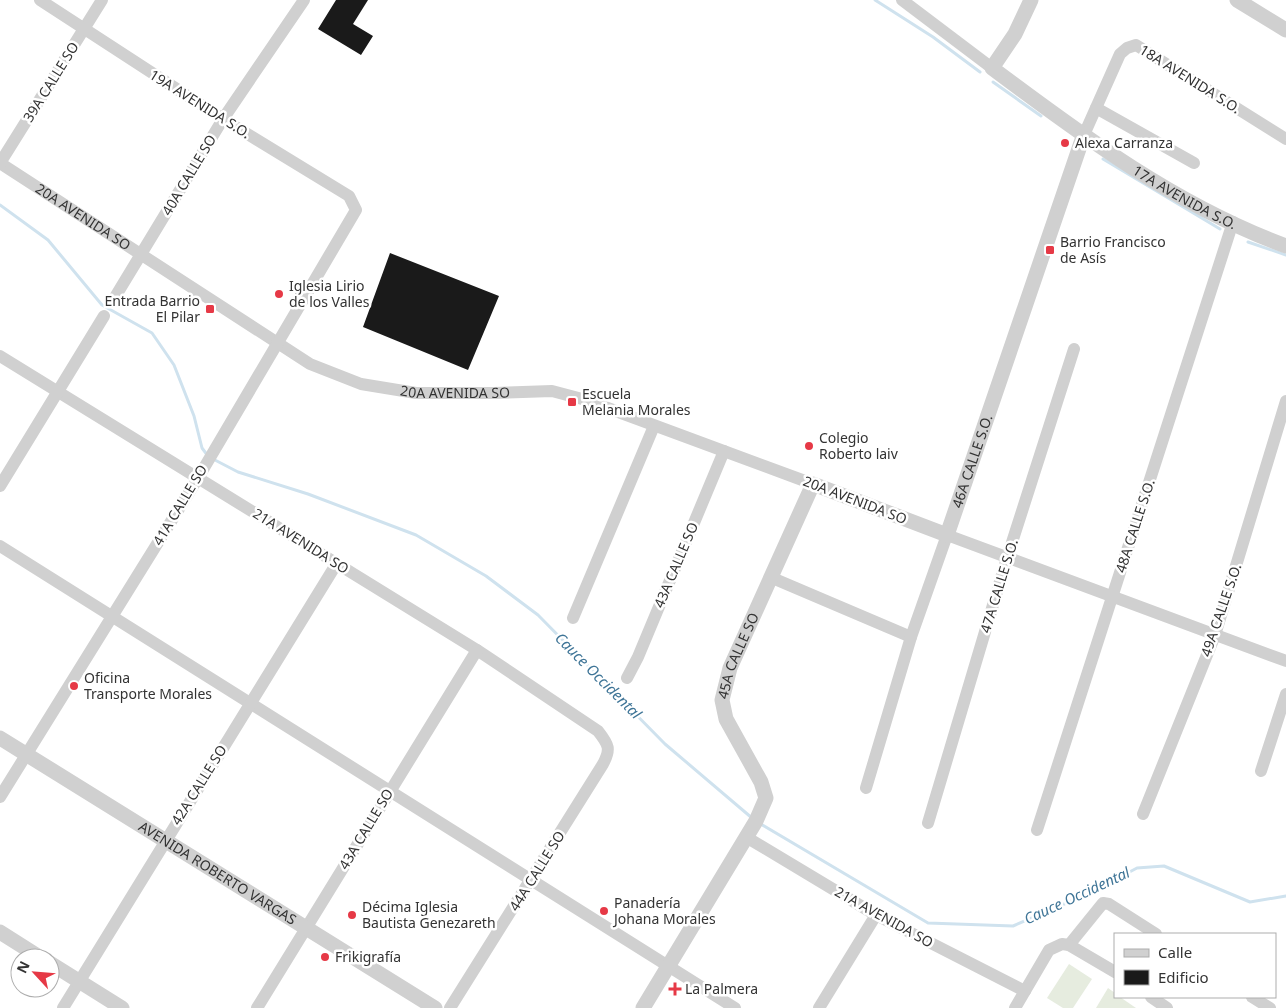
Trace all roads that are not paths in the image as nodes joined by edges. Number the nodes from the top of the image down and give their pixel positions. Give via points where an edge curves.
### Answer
1 (40, 0) edge
2 (102, 0) edge
3 (304, 0) edge
4 (902, 0) edge
5 (1031, 0) edge
6 (1237, 0) edge
7 (84, 30) junction
8 (1286, 30) edge
9 (992, 68) junction
10 (1096, 108) junction
11 (223, 119) junction
12 (1083, 137) junction
13 (1286, 139) edge
14 (0, 163) edge
15 (1194, 164) dead end
16 (356, 210) joint
17 (1233, 222) junction
18 (1286, 246) edge
19 (140, 256) junction
20 (112, 302) dead end
21 (104, 316) dead end
22 (277, 344) junction
23 (1074, 349) dead end
24 (0, 356) edge
25 (58, 391) junction
26 (1286, 401) edge
27 (654, 426) junction
28 (724, 451) junction
29 (198, 478) junction
30 (813, 484) junction
31 (0, 486) edge
32 (947, 535) junction
33 (0, 546) edge
34 (1007, 558) junction
35 (337, 563) junction
36 (770, 576) junction
37 (1112, 596) junction
38 (110, 617) junction
39 (573, 618) dead end
40 (1215, 635) junction
41 (911, 637) junction
42 (477, 650) junction
43 (1286, 661) edge
44 (627, 678) dead end
45 (1286, 694) edge
46 (249, 704) junction
47 (598, 731) joint
48 (0, 738) edge
49 (26, 755) junction
50 (1260, 771) dead end
51 (866, 788) dead end
52 (389, 791) junction
53 (0, 797) edge
54 (1143, 814) dead end
55 (928, 823) dead end
56 (1038, 830) dead end
57 (746, 837) junction
58 (165, 841) junction
59 (531, 880) junction
60 (876, 915) junction
61 (306, 928) junction
62 (0, 932) edge
63 (1154, 933) edge
64 (1069, 945) junction
65 (26, 948) edge
66 (668, 966) junction
67 (60, 969) edge
68 (1114, 971) edge
69 (80, 981) junction
70 (1025, 991) junction
71 (1152, 998) edge
72 (1254, 998) edge
73 (63, 1008) edge
74 (122, 1008) edge
75 (257, 1008) edge
76 (435, 1008) edge
77 (450, 1008) edge
78 (643, 1008) edge
79 (735, 1008) edge
80 (819, 1008) edge
81 (1015, 1008) edge
82 (1167, 1008) edge
83 (1270, 1008) edge

1 - 7 street, 19A AVENIDA S.O.
2 - 7 street, 39A CALLE SO
3 - 11 street, 40A CALLE SO
4 - 9 street
5 - 9 street via 1015,34
6 - 8 street
7 - 11 street, 19A AVENIDA S.O.
7 - 14 street, 39A CALLE SO
9 - 12 street, 17A AVENIDA S.O.
10 - 12 street, 18A AVENIDA S.O.
10 - 13 street, 18A AVENIDA S.O. via 1120,54 1136,45
10 - 15 street
11 - 16 street, 19A AVENIDA S.O. via 349,196
11 - 19 street, 40A CALLE SO
12 - 17 street, 17A AVENIDA S.O. via 1191,202
12 - 32 street, 46A CALLE S.O.
14 - 19 street, 20A AVENIDA SO
16 - 22 street, 41A CALLE SO
17 - 18 street, 17A AVENIDA S.O.
17 - 37 street, 48A CALLE S.O.
19 - 20 street, 40A CALLE SO
19 - 22 street, 20A AVENIDA SO
21 - 25 street
22 - 27 street, 20A AVENIDA SO via 310,364 361,384 416,392 494,394 552,391 586,400
22 - 29 street, 41A CALLE SO
23 - 34 street, 47A CALLE S.O.
24 - 25 street, 21A AVENIDA SO
25 - 29 street, 21A AVENIDA SO
25 - 31 street
26 - 40 street, 49A CALLE S.O.
27 - 28 street, 20A AVENIDA SO
27 - 39 street
28 - 30 street, 20A AVENIDA SO
28 - 44 street, 43A CALLE SO
29 - 35 street, 21A AVENIDA SO
29 - 38 street, 41A CALLE SO
30 - 32 street, 20A AVENIDA SO
30 - 36 street, 45A CALLE SO
32 - 34 street
32 - 41 street, 46A CALLE S.O.
33 - 38 street
34 - 37 street
34 - 55 street, 47A CALLE S.O.
35 - 42 street, 21A AVENIDA SO
35 - 46 street, 42A CALLE SO
36 - 41 street
36 - 57 street, 45A CALLE SO via 730,668 722,700 726,720 761,782 766,798
37 - 40 street
37 - 56 street, 48A CALLE S.O.
38 - 46 street
38 - 49 street, 41A CALLE SO
40 - 43 street
40 - 54 street, 49A CALLE S.O.
41 - 51 street, 46A CALLE S.O.
42 - 47 street, 21A AVENIDA SO
42 - 52 street, 43A CALLE SO
45 - 50 street
46 - 52 street
46 - 58 street, 42A CALLE SO
47 - 59 street, 44A CALLE SO via 609,753
48 - 49 street, AVENIDA ROBERTO VARGAS
49 - 53 street, 41A CALLE SO
49 - 58 street, AVENIDA ROBERTO VARGAS
52 - 59 street
52 - 61 street, 43A CALLE SO
57 - 60 street, 21A AVENIDA SO
57 - 66 street, 45A CALLE SO
58 - 61 street, AVENIDA ROBERTO VARGAS
58 - 69 street, 42A CALLE SO
59 - 66 street
59 - 77 street, 44A CALLE SO
60 - 70 street, 21A AVENIDA SO
60 - 80 street
61 - 75 street, 43A CALLE SO
61 - 76 street, AVENIDA ROBERTO VARGAS
62 - 65 street
63 - 64 street via 1103,903
64 - 68 street
64 - 70 street via 1062,944 1049,950
66 - 78 street, 45A CALLE SO
66 - 79 street
67 - 69 street
69 - 73 street, 42A CALLE SO
69 - 74 street
70 - 81 street
71 - 82 street
72 - 83 street

